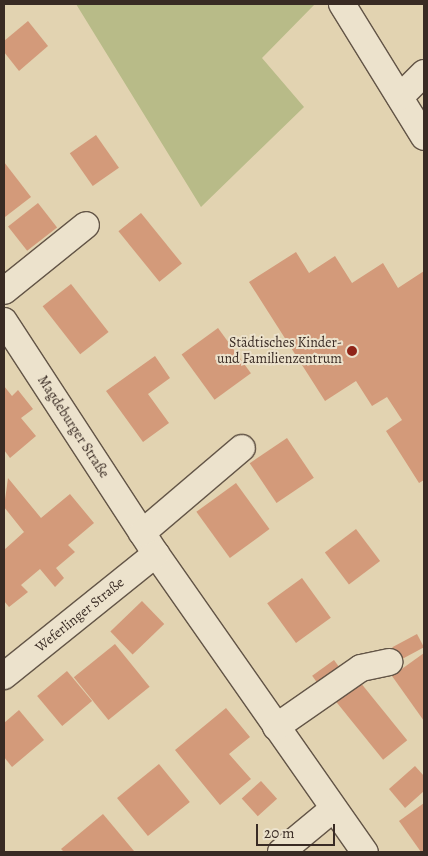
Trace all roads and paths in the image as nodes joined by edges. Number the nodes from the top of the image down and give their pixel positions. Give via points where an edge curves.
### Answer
1 (342, 4) edge
2 (424, 73) edge
3 (400, 96) junction
4 (424, 137) edge
5 (86, 225) dead end
6 (4, 291) edge
7 (4, 321) edge
8 (242, 448) dead end
9 (149, 543) junction
10 (390, 662) dead end
11 (4, 676) edge
12 (276, 727) junction
13 (333, 809) junction
14 (281, 852) edge
15 (365, 852) edge

1 - 3 street
2 - 3 street
3 - 4 street
5 - 6 street
7 - 9 street, Magdeburger Straße
8 - 9 street
9 - 11 street, Weferlinger Straße
9 - 12 street, Magdeburger Straße
10 - 12 street via 361,668
12 - 13 street, Magdeburger Straße
13 - 14 street
13 - 15 street, Magdeburger Straße

